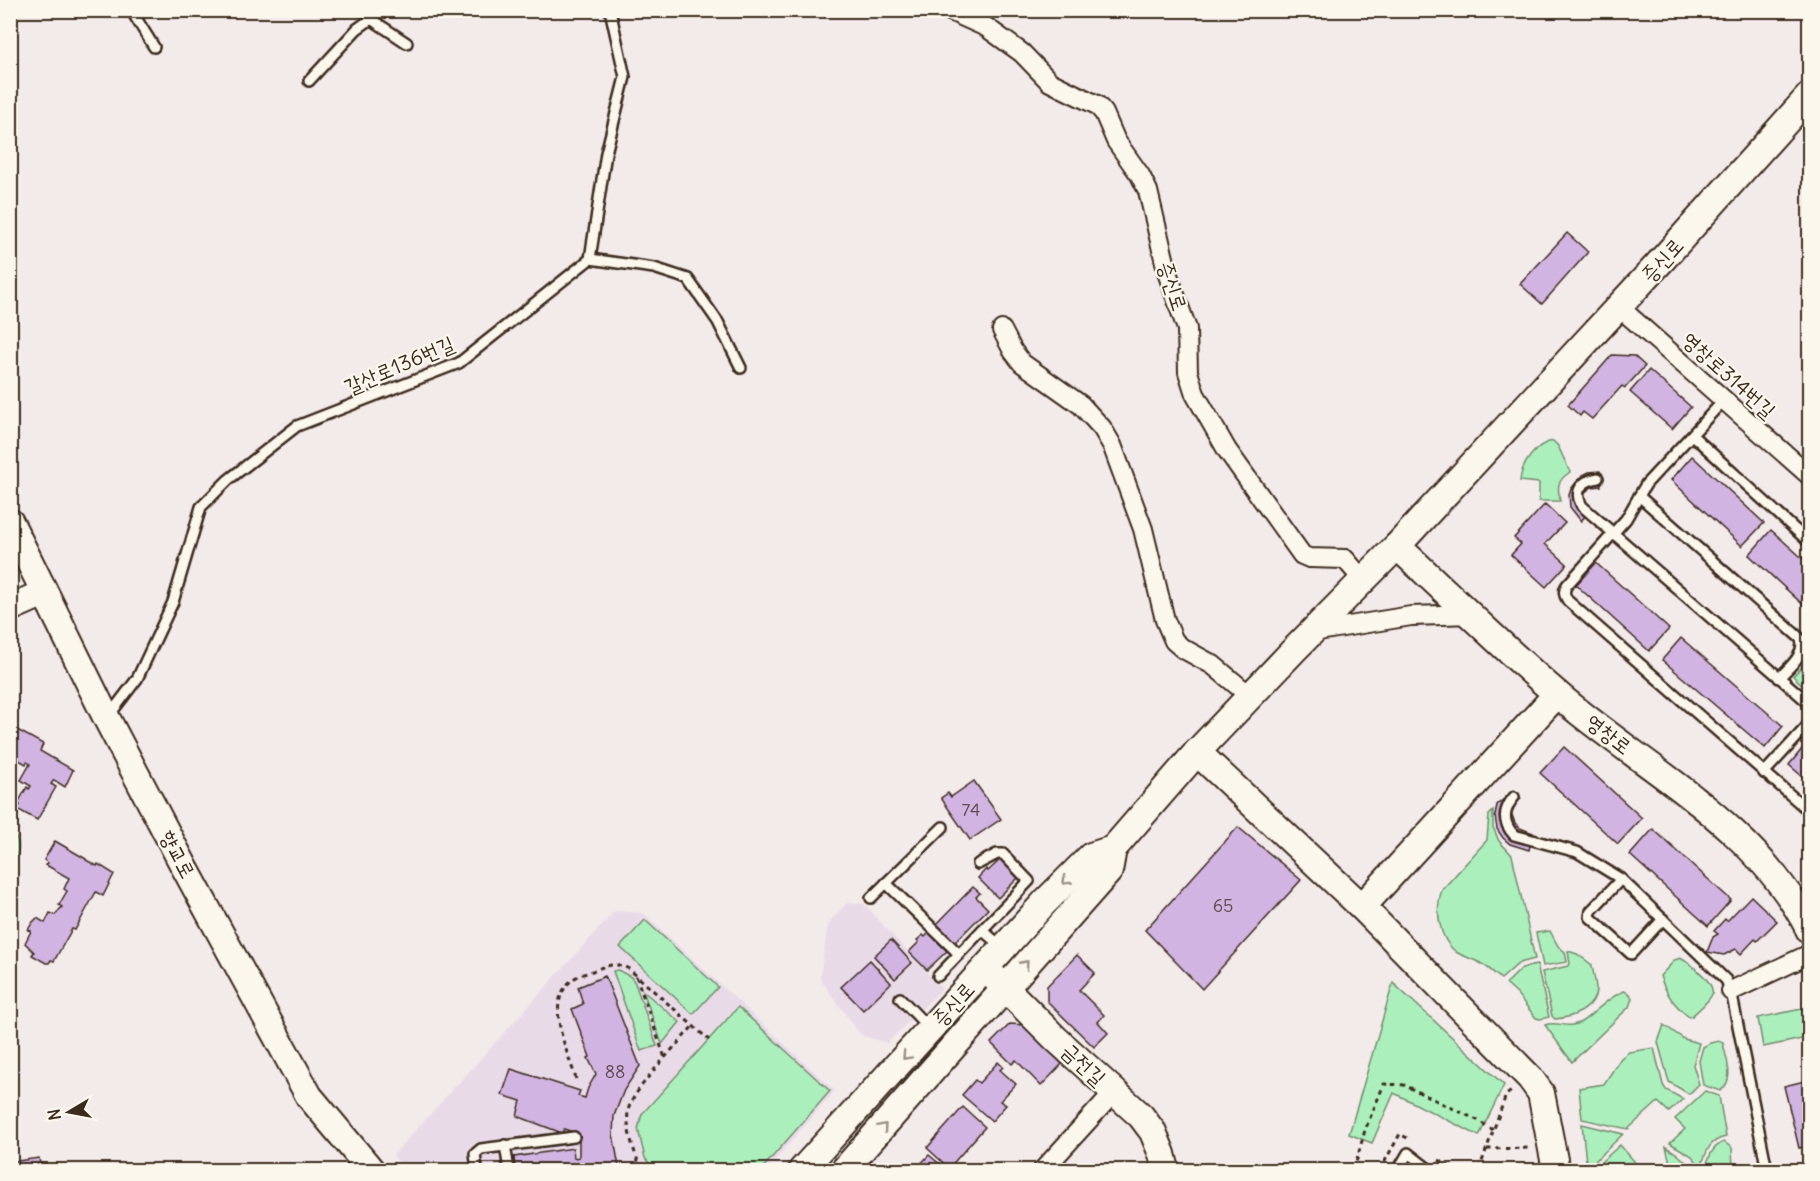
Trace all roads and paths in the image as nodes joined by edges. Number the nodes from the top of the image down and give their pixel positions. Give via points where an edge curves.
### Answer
1 (131, 10) edge
2 (610, 10) edge
3 (948, 10) edge
4 (373, 15) edge
5 (407, 43) dead end
6 (154, 47) dead end
7 (309, 81) dead end
8 (1809, 95) edge
9 (590, 259) junction
10 (1619, 307) junction
11 (1002, 330) dead end
12 (741, 369) dead end
13 (1724, 400) junction
14 (1692, 435) junction
15 (1809, 476) edge
16 (1598, 478) dead end
17 (1639, 495) junction
18 (10, 522) edge
19 (1612, 534) junction
20 (1809, 543) edge
21 (1397, 546) junction
22 (1363, 580) junction
23 (44, 593) junction
24 (10, 608) edge
25 (1472, 615) junction
26 (1312, 632) junction
27 (1779, 678) junction
28 (1557, 694) junction
29 (1250, 696) junction
30 (1809, 704) edge
31 (107, 719) junction
32 (1809, 723) edge
33 (1197, 752) junction
34 (1764, 773) junction
35 (1514, 797) dead end
36 (1809, 812) edge
37 (943, 827) dead end
38 (1113, 849) junction
39 (978, 864) dead end
40 (1622, 879) junction
41 (886, 883) junction
42 (1037, 891) junction
43 (871, 898) dead end
44 (1362, 907) junction
45 (1663, 919) junction
46 (982, 930) junction
47 (1809, 931) edge
48 (1003, 948) junction
49 (959, 954) junction
50 (1809, 954) edge
51 (985, 968) junction
52 (635, 975) junction
53 (939, 976) dead end
54 (1005, 988) junction
55 (1731, 991) junction
56 (900, 998) dead end
57 (693, 1026) junction
58 (930, 1029) junction
59 (708, 1040) dead end
60 (665, 1059) junction
61 (576, 1078) dead end
62 (1530, 1078) junction
63 (1114, 1092) junction
64 (1493, 1130) junction
65 (574, 1137) dead end
66 (505, 1145) junction
67 (1535, 1148) dead end
68 (1486, 1149) junction
69 (371, 1170) edge
70 (477, 1170) edge
71 (509, 1170) edge
72 (641, 1170) edge
73 (802, 1170) edge
74 (844, 1170) edge
75 (1043, 1170) edge
76 (1166, 1170) edge
77 (1354, 1170) edge
78 (1398, 1170) edge
79 (1430, 1170) edge
80 (1479, 1170) edge
81 (1556, 1170) edge
82 (1767, 1170) edge

1 - 6 lane
2 - 9 lane via 625,77 606,153
3 - 22 street, 증신로 via 986,27 1022,52 1050,82 1101,109 1148,191 1168,275 1187,329 1191,385 1209,420 1302,555 1345,559
4 - 5 lane
4 - 7 lane
8 - 10 main road, 증신로
9 - 12 lane via 654,268 688,279 718,322
9 - 31 lane, 갈산로136번길 via 459,363 297,426 228,480 201,507 173,602 137,679
10 - 13 street, 영창로314번길
10 - 21 main road, 증신로
11 - 29 street via 1022,363 1082,405 1112,446 1143,529 1165,620 1174,641 1213,665
13 - 14 lane
13 - 15 street, 영창로314번길
14 - 17 lane
14 - 20 lane
16 - 19 lane via 1584,483 1578,497 1582,506
17 - 19 lane
17 - 27 lane via 1801,639 1799,655
18 - 23 main road, 향교로
19 - 27 lane
19 - 34 lane via 1567,585 1564,592 1568,601
21 - 22 main road, 증신로
21 - 25 main road, 영창로
22 - 26 main road, 증신로
23 - 24 main road
23 - 31 main road, 향교로
25 - 26 street via 1411,616
25 - 28 main road, 영창로
26 - 29 main road, 증신로
27 - 30 lane
28 - 44 main road
28 - 47 main road, 영창로 via 1716,816 1780,882
29 - 33 main road, 증신로
31 - 69 main road, 향교로 via 309,1096
32 - 34 lane
33 - 38 main road, 증신로
33 - 44 main road
34 - 36 lane
35 - 40 lane via 1504,813 1514,835 1578,852
37 - 41 lane
38 -> 42 main road, 증신로 via 1091,856
54 -> 38 main road, 증신로 via 1108,872
39 - 42 lane via 1003,854
40 - 45 lane
40 - 45 lane via 1590,912 1590,917 1631,954
41 - 43 lane
41 - 49 lane
42 - 46 lane
42 - 48 main road, 증신로
44 - 62 main road
45 - 55 lane via 1723,976
46 - 48 lane
46 - 49 lane
48 - 51 main road, 증신로
49 - 53 lane
50 - 55 street
51 - 54 main road, 금전길
51 - 58 main road, 증신로
52 - 57 path
52 - 60 path
52 - 61 path via 623,965 608,965 574,979 565,989 558,1010 560,1027
54 - 63 main road, 금전길
74 -> 54 main road, 증신로
55 - 82 lane
56 - 58 lane
57 - 59 path
57 - 60 path
58 -> 73 main road, 증신로
60 - 72 path via 638,1091 628,1110 631,1141
62 - 64 path via 1506,1095
62 - 81 main road via 1541,1093
63 - 75 street
63 - 76 main road, 금전길 via 1153,1132
64 - 68 path
64 - 77 path via 1404,1085 1384,1084
65 - 66 lane
66 - 70 lane via 477,1152
66 - 71 lane
67 - 68 path
68 - 80 path
78 - 79 lane via 1408,1153

